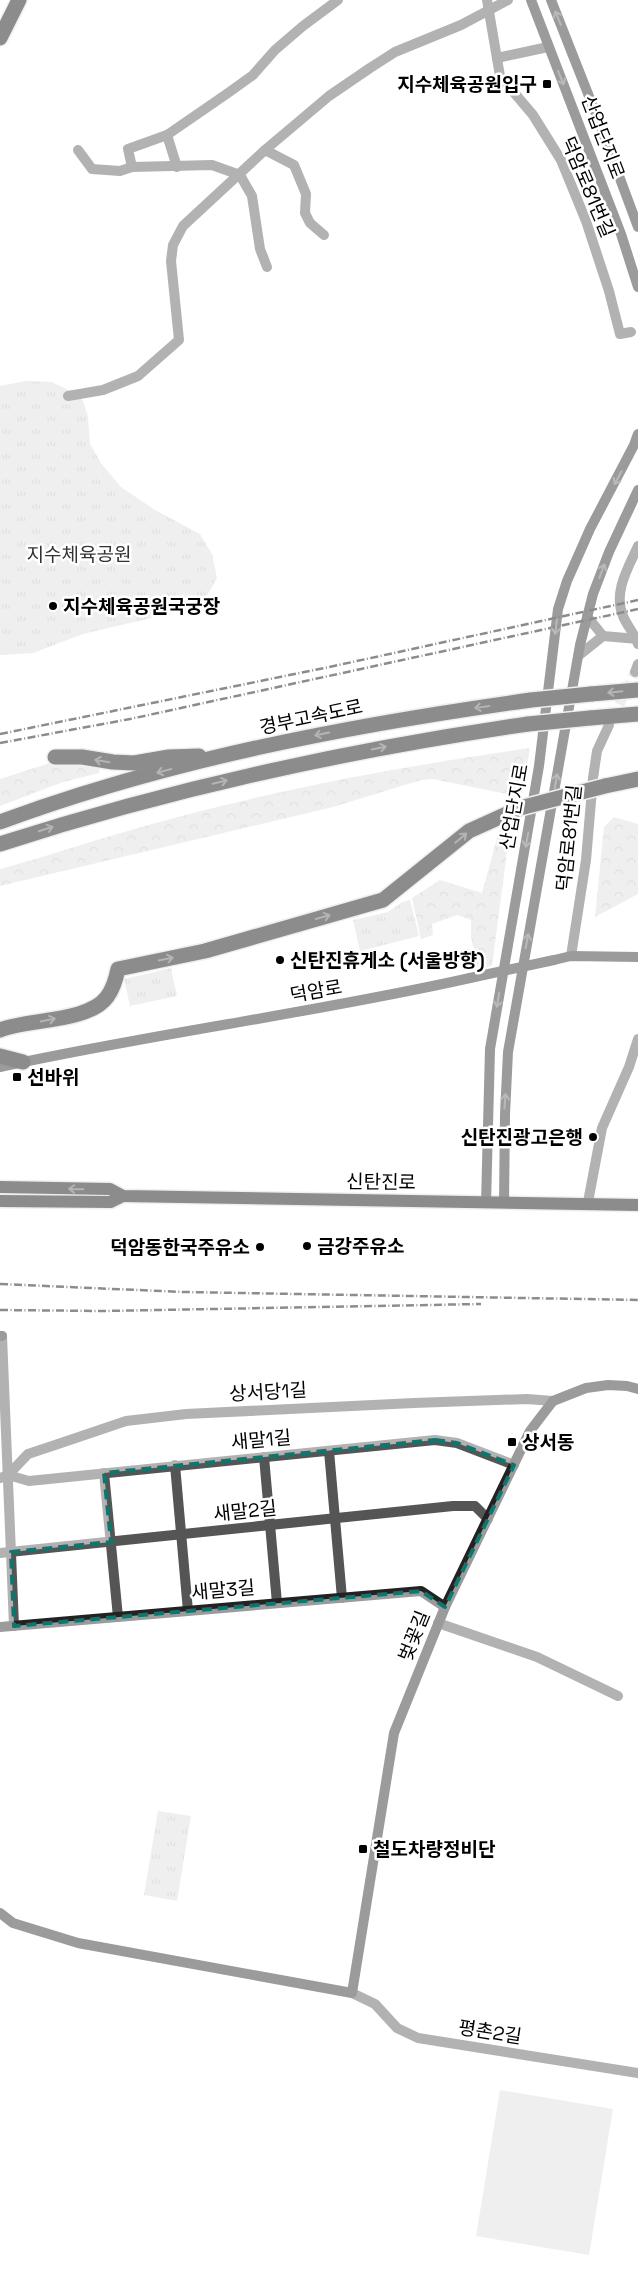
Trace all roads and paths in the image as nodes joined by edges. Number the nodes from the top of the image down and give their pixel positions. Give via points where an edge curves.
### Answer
1 (10, 0) edge
2 (20, 0) edge
3 (338, 0) edge
4 (487, 0) edge
5 (508, 0) edge
6 (531, 0) edge
7 (551, 0) edge
8 (489, 11) junction
9 (0, 27) edge
10 (0, 38) edge
11 (548, 47) junction
12 (497, 58) junction
13 (167, 136) junction
14 (78, 150) dead end
15 (265, 150) junction
16 (132, 167) junction
17 (177, 167) junction
18 (240, 175) junction
19 (638, 227) edge
20 (324, 235) dead end
21 (267, 266) dead end
22 (638, 287) edge
23 (631, 332) dead end
24 (68, 396) dead end
25 (638, 434) edge
26 (638, 490) edge
27 (638, 546) edge
28 (587, 616) junction
29 (603, 636) junction
30 (637, 640) edge
31 (578, 656) junction
32 (638, 690) edge
33 (638, 714) edge
34 (609, 724) tunnel mouth
35 (220, 756) junction
36 (56, 757) dead end
37 (638, 779) edge
38 (0, 822) edge
39 (0, 844) edge
40 (571, 956) junction
41 (638, 957) edge
42 (0, 1030) edge
43 (638, 1040) edge
44 (0, 1056) edge
45 (23, 1062) junction
46 (0, 1067) edge
47 (0, 1188) edge
48 (123, 1196) junction
49 (0, 1201) edge
50 (588, 1202) junction
51 (486, 1203) junction
52 (504, 1203) junction
53 (638, 1205) edge
54 (1, 1336) edge
55 (638, 1389) edge
56 (553, 1401) junction
57 (329, 1451) junction
58 (264, 1457) junction
59 (175, 1465) junction
60 (514, 1465) junction
61 (104, 1473) junction
62 (4, 1476) edge
63 (335, 1519) junction
64 (488, 1520) junction
65 (270, 1526) junction
66 (181, 1535) junction
67 (111, 1542) junction
68 (11, 1552) junction
69 (0, 1553) edge
70 (342, 1598) junction
71 (277, 1603) junction
72 (445, 1607) junction
73 (188, 1611) junction
74 (118, 1617) junction
75 (438, 1623) junction
76 (14, 1626) junction
77 (0, 1627) edge
78 (618, 1696) dead end
79 (0, 1913) edge
80 (352, 1993) junction
81 (638, 2072) edge

1 - 9 highway
2 - 10 highway
3 - 13 street via 303,26 253,75
4 - 8 street
5 - 8 street
6 - 11 street, 산업단지로
19 -> 7 street, 산업단지로
8 - 12 street
8 - 15 street via 395,52 329,96
11 - 12 street
11 -> 22 street, 산업단지로 via 622,234
12 - 23 street, 덕암로81번길 via 500,76 533,115 561,160 610,291 620,334
13 - 16 street via 128,149
13 - 17 street
14 - 16 street via 92,170
15 - 18 street
15 - 20 street via 294,165 306,194 305,213 310,223
16 - 17 street
17 - 18 street via 212,164
18 - 21 street via 252,196 260,249
18 - 24 street via 183,226 173,246 171,274 179,340 138,376 103,390
25 -> 51 street, 산업단지로 via 590,529 558,609 539,766 490,1049
28 -> 26 street, 산업단지로 via 609,552
27 - 30 street via 626,570 619,597 623,617
28 - 29 street
28 - 31 street, 산업단지로
29 - 30 street
29 - 31 street
52 -> 31 street, 산업단지로 via 508,1052
32 -> 35 highway, 경부고속도로, bridge via 435,713
39 -> 33 highway, bridge via 161,796 320,759 528,724
34 - 40 street, 덕암로81번길 via 598,751 593,778 586,860
35 -> 36 highway via 169,757 134,763
35 -> 38 highway, 경부고속도로 via 85,793
42 -> 37 highway, bridge via 61,1018 95,1007 106,999 118,968 206,951 383,900 469,831 520,808
40 - 41 street, 덕암로
40 - 45 street, 덕암로, bridge via 341,1004
43 - 50 street via 602,1128
44 - 45 highway
45 - 46 street, 덕암로
48 -> 47 main road, 신탄진로 via 110,1189
48 - 49 main road, 신탄진로 via 111,1202
48 - 51 main road, 신탄진로
50 - 52 main road, 신탄진로
50 - 53 main road, 신탄진로
51 - 52 main road, 신탄진로
54 - 62 street
55 - 56 street via 608,1385 586,1388
56 - 60 street, 벚꽃길 via 530,1431
56 - 62 street, 상서당1길 via 414,1403 150,1417 126,1421 28,1454
57 - 58 street, 새말1길
57 - 60 street, 새말1길 via 435,1440 457,1443
57 - 63 street
58 - 59 street, 새말1길
58 - 65 street
59 - 61 street, 새말1길
59 - 66 street
60 - 64 street, 벚꽃길
61 - 62 street, 새말1길 via 29,1481
61 - 67 street
62 - 68 street
63 - 64 street, 새말2길 via 475,1506
63 - 65 street, 새말2길
63 - 70 street
64 - 72 street, 벚꽃길
65 - 66 street, 새말2길
65 - 71 street
66 - 67 street, 새말2길
66 - 73 street
67 - 68 street, 새말2길
67 - 74 street
68 - 69 street, 새말2길
68 - 76 street
70 - 71 street, 새말3길
70 - 72 street, 새말3길 via 421,1591
71 - 73 street, 새말3길
72 - 75 street, 벚꽃길
73 - 74 street, 새말3길
74 - 76 street, 새말3길
75 - 78 street via 537,1657
75 - 80 street, 벚꽃길 via 394,1734
76 - 77 street, 새말3길
79 - 80 street via 13,1923 78,1943
80 - 81 street, 평촌2길 via 376,2004 397,2028 418,2038

